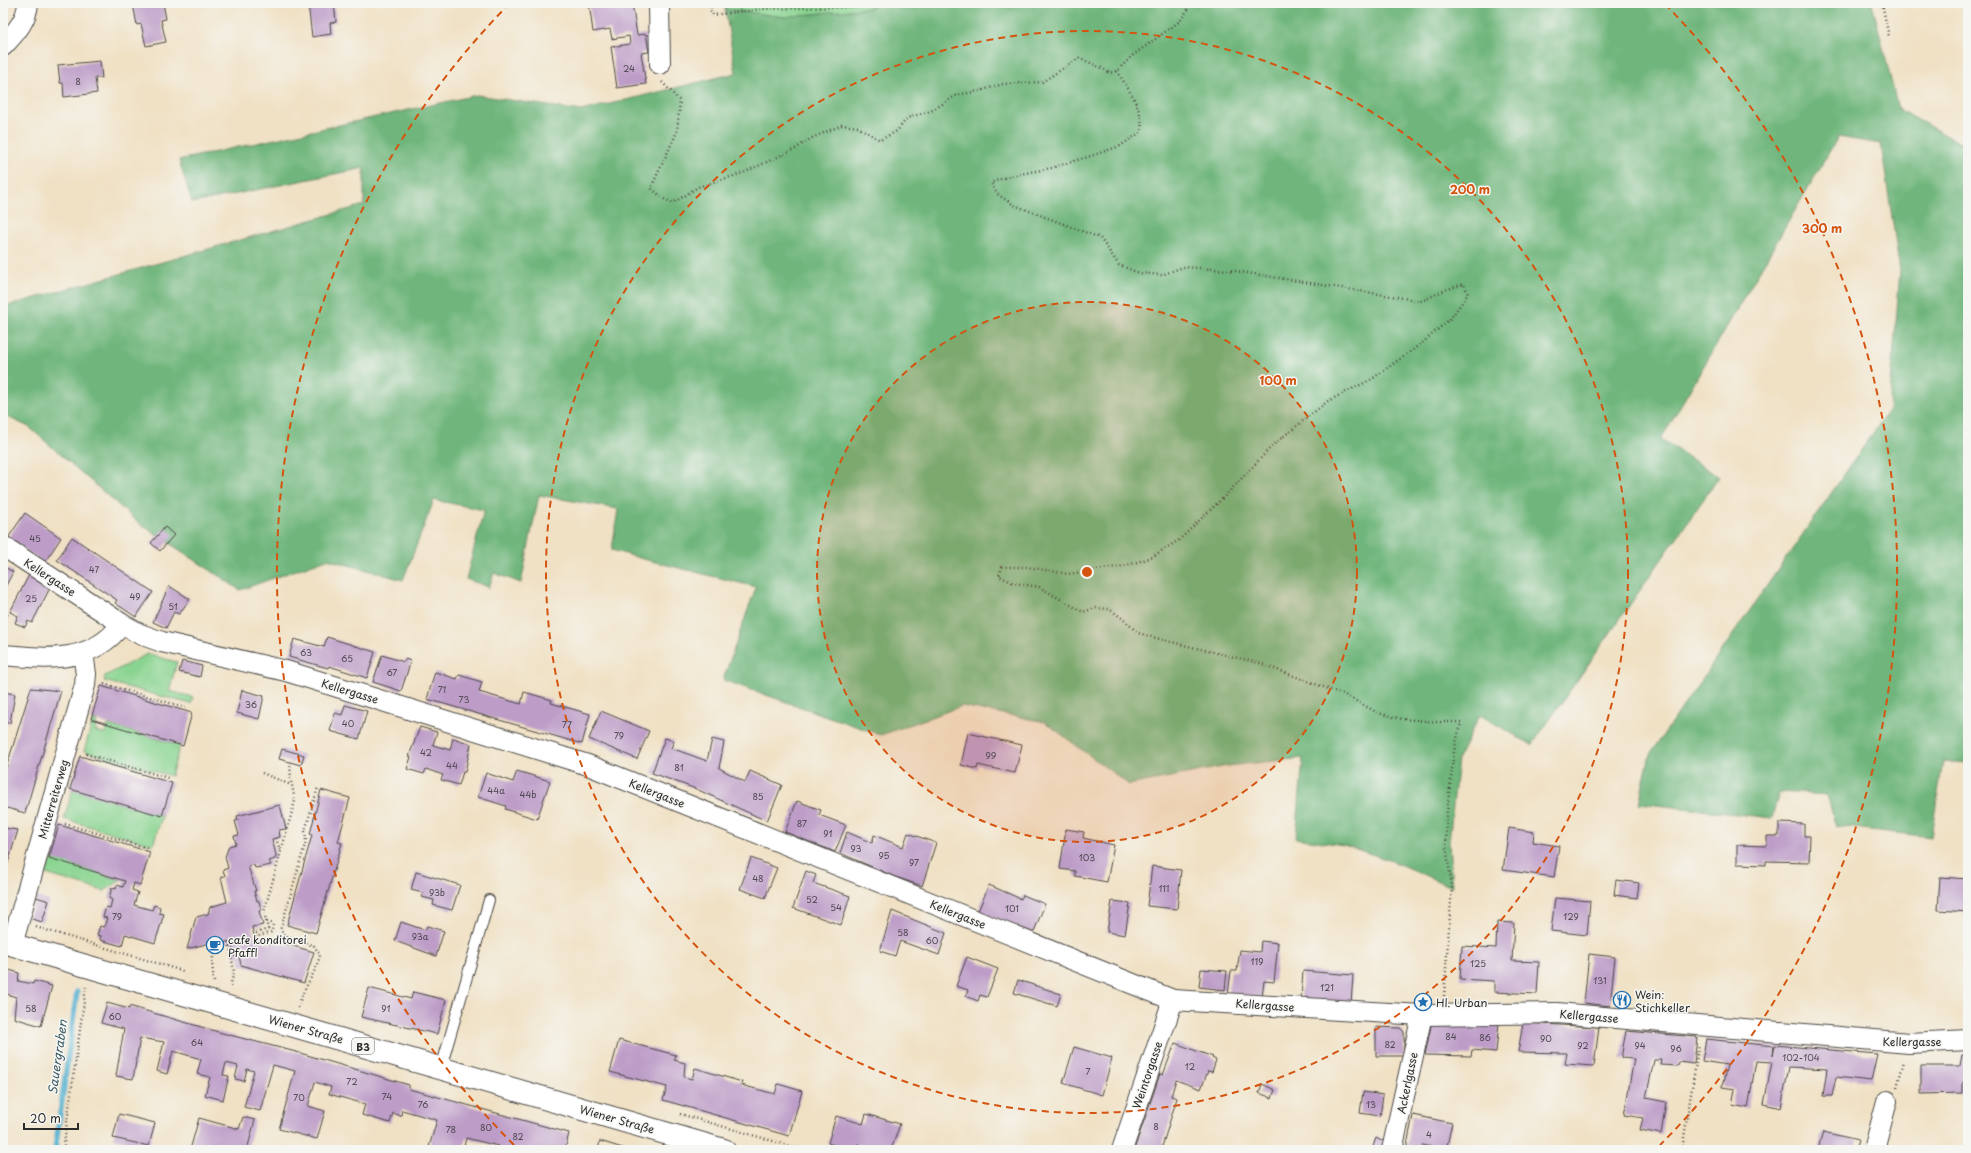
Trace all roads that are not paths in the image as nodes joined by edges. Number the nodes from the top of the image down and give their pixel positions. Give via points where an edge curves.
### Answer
1 (28, 3) edge
2 (658, 3) edge
3 (3, 46) edge
4 (660, 64) road end
5 (3, 546) edge
6 (122, 624) junction
7 (83, 653) junction
8 (3, 655) edge
9 (489, 900) dead end
10 (8, 943) edge
11 (1173, 1000) junction
12 (1422, 1015) junction
13 (1968, 1040) edge
14 (441, 1068) junction
15 (1887, 1100) road end
16 (724, 1150) edge
17 (1122, 1150) edge
18 (1392, 1150) edge
19 (1874, 1150) edge

1 - 3 street via 26,16
2 - 4 street
5 - 6 street, Kellergasse
6 - 7 street via 105,643
6 - 11 street, Kellergasse via 162,642 286,672 588,765
7 - 8 street via 46,658
7 - 10 street, Mitterreiterweg via 86,678 48,819
9 - 14 lane
10 - 14 main road, Wiener Straße / B3
11 - 12 street, Kellergasse
11 - 17 street, Weintorgasse
12 - 13 street, Kellergasse via 1557,1013 1909,1043
12 - 18 street, Ackerlgasse
14 - 16 main road, Wiener Straße / B3
15 - 19 street

